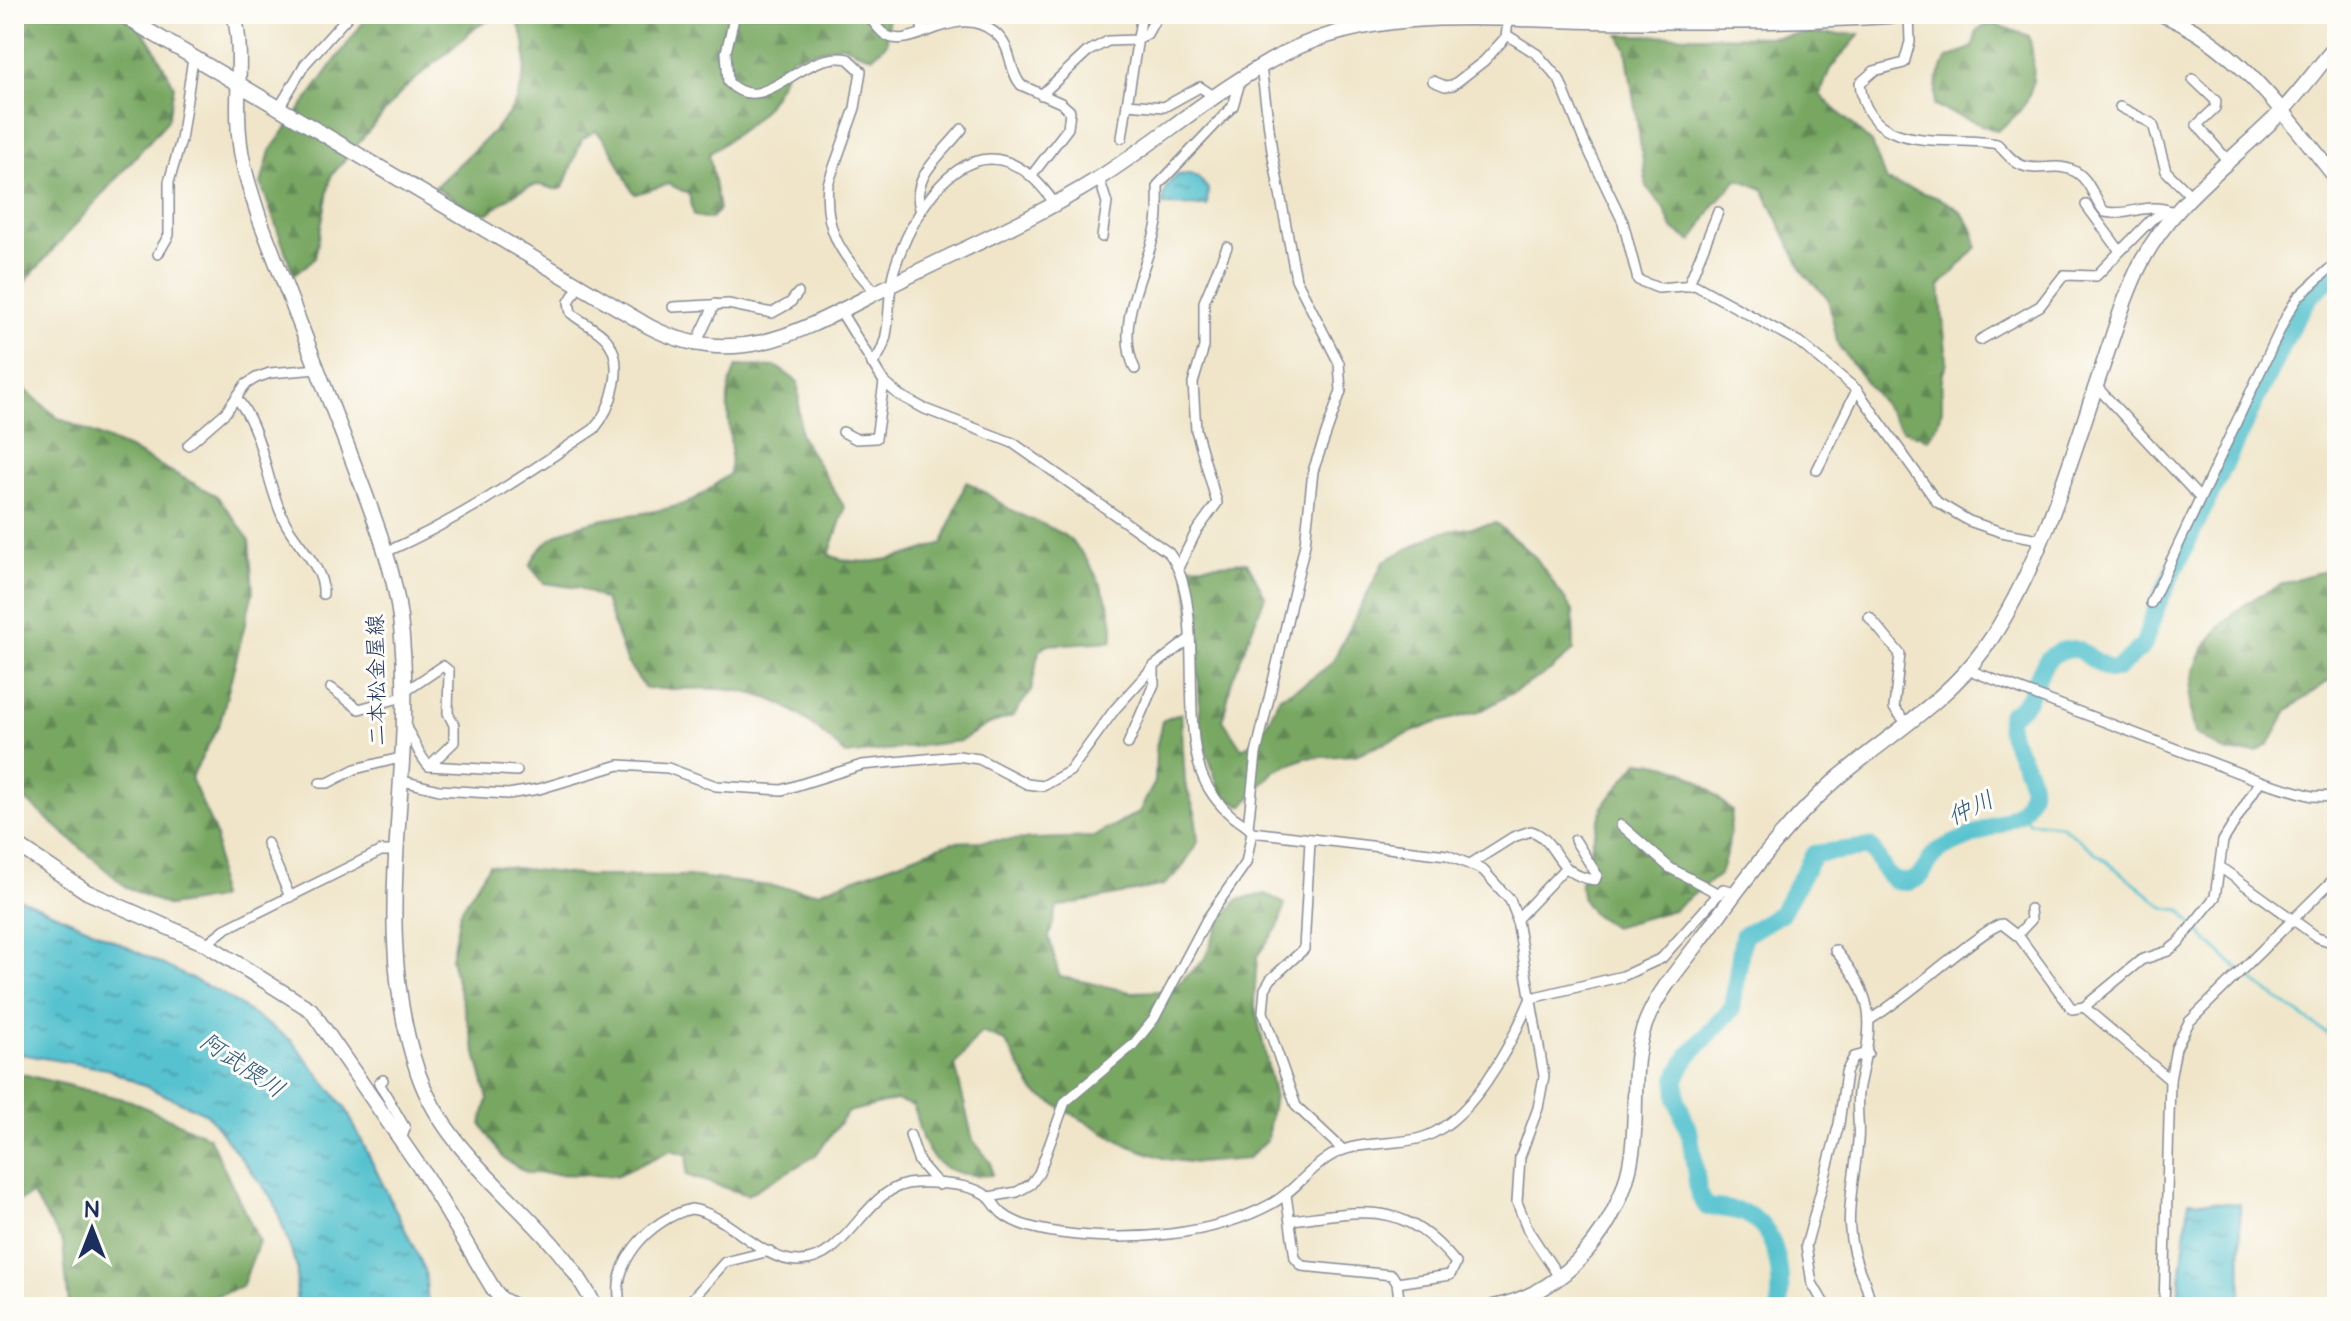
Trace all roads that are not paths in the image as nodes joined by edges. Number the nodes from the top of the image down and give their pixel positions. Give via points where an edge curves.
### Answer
1 (120, 14) edge
2 (234, 14) edge
3 (350, 14) edge
4 (735, 14) edge
5 (867, 14) edge
6 (919, 14) edge
7 (1127, 14) edge
8 (1158, 14) edge
9 (1911, 14) edge
10 (2161, 14) edge
11 (1142, 15) edge
12 (1436, 17) edge
13 (943, 19) edge
14 (1508, 23) edge
15 (923, 31) junction
16 (1137, 40) junction
17 (2337, 45) edge
18 (193, 58) junction
19 (1261, 67) junction
20 (1241, 79) junction
21 (2193, 79) dead end
22 (1433, 81) dead end
23 (238, 83) junction
24 (1041, 95) junction
25 (1215, 97) junction
26 (1127, 104) junction
27 (2120, 107) dead end
28 (279, 108) junction
29 (2282, 111) junction
30 (962, 129) dead end
31 (1122, 138) dead end
32 (2229, 162) junction
33 (1032, 175) junction
34 (1099, 178) junction
35 (2337, 179) edge
36 (2191, 196) junction
37 (1055, 204) junction
38 (2086, 205) dead end
39 (921, 211) junction
40 (2170, 211) junction
41 (1718, 212) dead end
42 (1102, 237) dead end
43 (1227, 247) dead end
44 (2120, 251) junction
45 (158, 254) dead end
46 (2337, 262) edge
47 (891, 285) junction
48 (1688, 286) junction
49 (578, 287) junction
50 (798, 293) dead end
51 (876, 293) junction
52 (715, 304) junction
53 (673, 307) dead end
54 (841, 312) junction
55 (1980, 340) dead end
56 (695, 346) junction
57 (872, 364) junction
58 (318, 369) junction
59 (1135, 369) dead end
60 (884, 382) junction
61 (2096, 386) junction
62 (1857, 390) junction
63 (238, 400) junction
64 (843, 432) dead end
65 (188, 445) dead end
66 (1817, 470) dead end
67 (2199, 497) junction
68 (2039, 539) junction
69 (386, 552) junction
70 (1178, 568) junction
71 (323, 594) dead end
72 (2151, 603) dead end
73 (1869, 617) dead end
74 (1188, 640) junction
75 (1154, 666) junction
76 (1969, 670) junction
77 (331, 688) dead end
78 (403, 695) junction
79 (1906, 722) junction
80 (402, 724) junction
81 (1128, 744) dead end
82 (400, 758) junction
83 (429, 766) junction
84 (517, 771) dead end
85 (399, 780) junction
86 (2260, 781) junction
87 (320, 783) dead end
88 (2337, 797) edge
89 (1621, 825) dead end
90 (1250, 830) junction
91 (1575, 840) dead end
92 (1310, 841) junction
93 (14, 843) edge
94 (267, 843) dead end
95 (395, 851) junction
96 (1470, 864) junction
97 (2220, 867) junction
98 (1565, 868) junction
99 (2337, 876) edge
100 (1736, 892) junction
101 (1719, 894) junction
102 (290, 897) junction
103 (2030, 909) dead end
104 (2293, 918) junction
105 (1516, 920) junction
106 (2017, 935) junction
107 (206, 944) junction
108 (2337, 944) edge
109 (1835, 950) dead end
110 (1531, 998) junction
111 (2084, 1007) junction
112 (1869, 1020) junction
113 (1868, 1053) junction
114 (383, 1080) dead end
115 (2170, 1080) junction
116 (910, 1135) dead end
117 (401, 1141) junction
118 (1343, 1150) junction
119 (939, 1185) junction
120 (1286, 1195) junction
121 (989, 1197) junction
122 (1292, 1220) junction
123 (770, 1251) junction
124 (1559, 1277) junction
125 (1397, 1283) junction
126 (1511, 1305) edge
127 (516, 1307) edge
128 (595, 1307) edge
129 (621, 1307) edge
130 (685, 1307) edge
131 (1400, 1307) edge
132 (1493, 1307) edge
133 (1826, 1307) edge
134 (1875, 1307) edge
135 (2164, 1307) edge

1 - 18 street
2 - 23 street, 二本松金屋線
3 - 28 street via 305,64
4 - 51 street via 725,67 728,82 738,90 764,92 822,58 848,59 861,71 827,200 834,240
5 - 15 street via 889,36
6 - 15 street
7 - 11 street
8 - 16 street via 1147,34
9 - 14 street
9 - 40 street via 1904,63 1874,71 1860,83 1866,109 1884,128 1934,143 1997,144 2022,166 2075,171 2105,212 2145,206
10 - 29 street via 2183,23 2244,69
11 - 16 street
12 - 14 street
12 - 19 street via 1344,30
13 - 15 street
13 - 24 street via 970,19 995,32 1010,48 1017,80
14 - 22 street via 1461,81 1445,86
14 - 48 street via 1559,79 1623,222 1638,280 1658,288
16 - 24 street via 1108,41 1087,52
16 - 26 street
17 - 29 street
18 - 23 street
18 - 45 street via 169,182 169,235
19 - 20 street
19 - 90 street via 1296,279 1343,377 1313,471 1305,544 1256,754
20 - 25 street
20 - 59 street via 1233,106 1158,185 1156,224 1128,340
21 - 32 street via 2216,101 2197,125
23 - 28 street
23 - 58 street, 二本松金屋線 via 245,172
24 - 33 street via 1066,106 1070,121
25 - 26 street via 1200,87 1164,107
25 - 34 street
26 - 31 street
27 - 36 street via 2153,124 2166,171
28 - 49 street
29 - 32 street
29 - 35 street
30 - 39 street via 922,176 916,196
32 - 36 street
33 - 37 street
33 - 39 street via 1001,159 980,157 957,171
34 - 37 street
34 - 42 street via 1107,203
36 - 40 street
37 - 47 street
38 - 44 street
39 - 47 street
40 - 44 street via 2151,220
40 - 61 street via 2134,277
41 - 48 street
43 - 70 street via 1204,302 1204,347 1193,383 1196,430 1217,503
44 - 55 street via 2096,276 2064,275 2040,306
46 - 67 street via 2298,297 2287,315
47 - 51 street
47 - 57 street via 884,347
48 - 62 street via 1699,287 1799,342
49 - 56 street via 676,341
49 - 69 street via 569,302 571,313 608,341 616,360 614,387 601,421 478,506 433,533
50 - 52 street via 772,313
51 - 54 street
52 - 53 street
52 - 56 street
54 - 56 street via 752,346
54 - 57 street
57 - 60 street
58 - 63 street via 256,378 245,385
58 - 69 street, 二本松金屋線
60 - 64 street via 876,438 856,439
60 - 70 street via 914,403 1013,443 1053,468 1162,546
61 - 67 street
61 - 68 street
62 - 66 street
62 - 68 street via 1937,502 1969,521
63 - 65 street
63 - 71 street via 250,416 276,504 319,576
67 - 72 street
68 - 76 street via 2002,618
69 - 78 street, 二本松金屋線 via 400,619
70 - 74 street
73 - 79 street via 1900,654 1894,708
74 - 75 street
74 - 90 street via 1201,772 1214,797
75 - 81 street via 1154,684
75 - 85 street via 1070,771 1043,786 1027,784 979,759 958,756 862,765 782,790 716,786 668,768 619,765 508,794 439,790
76 - 79 street
76 - 86 street
77 - 78 street via 359,709
78 - 80 street, 二本松金屋線
78 - 83 street via 443,666 449,671 454,742
79 - 100 street via 1814,801
80 - 82 street, 二本松金屋線
80 - 83 street
82 - 85 street, 二本松金屋線
82 - 87 street
83 - 84 street
85 - 95 street, 二本松金屋線
86 - 88 street via 2312,796
86 - 97 street via 2223,841
89 - 101 street via 1670,868
90 - 92 street
90 - 121 street via 1246,863 1207,919 1154,1019 1133,1045 1065,1102 1031,1184
91 - 98 street via 1597,875 1590,880
92 - 96 street via 1447,855
92 - 118 street via 1304,949 1271,979 1263,1012 1296,1106
93 - 107 street via 87,892
94 - 102 street
95 - 102 street via 381,851
95 - 128 street, 二本松金屋線 via 395,977 425,1093 450,1134 568,1263
96 - 98 street via 1531,831
96 - 105 street via 1500,886
97 - 104 street
97 - 111 street via 2215,897 2178,943 2141,960
98 - 105 street
99 - 104 street
100 - 101 street via 1726,888
100 - 124 street via 1649,1013 1638,1045 1632,1154 1625,1185 1602,1234
101 - 110 street via 1662,958 1623,976
102 - 107 street
103 - 106 street via 2031,920
104 - 108 street via 2317,937
104 - 115 street via 2184,1029
105 - 110 street
106 - 111 street via 2072,1009
106 - 112 street via 2002,924 1991,927
107 - 117 street via 311,1010
109 - 112 street via 1861,987
110 - 118 street via 1480,1089 1449,1126 1418,1139
110 - 124 street via 1544,1076 1520,1157 1517,1202 1528,1230
111 - 115 street
112 - 113 street
113 - 133 street via 1854,1057 1846,1072 1839,1124 1806,1246 1812,1283
113 - 134 street via 1859,1086 1859,1136 1847,1218 1854,1257
114 - 117 street via 379,1083 405,1128
115 - 135 street
116 - 119 street via 919,1162
117 - 127 street via 494,1290
118 - 120 street
119 - 121 street
119 - 123 street via 913,1183 892,1189 833,1247 810,1259 792,1260
120 - 121 street via 1256,1211 1201,1227 1131,1235 1032,1227 1004,1215
120 - 122 street
122 - 125 street via 1295,1258 1302,1266 1392,1275
122 - 125 street via 1383,1212 1425,1234 1456,1263 1450,1275
123 - 129 street via 705,1213 678,1213 641,1240 625,1261 617,1288
123 - 130 street via 725,1262
124 - 126 street
125 - 131 street
126 - 132 street

